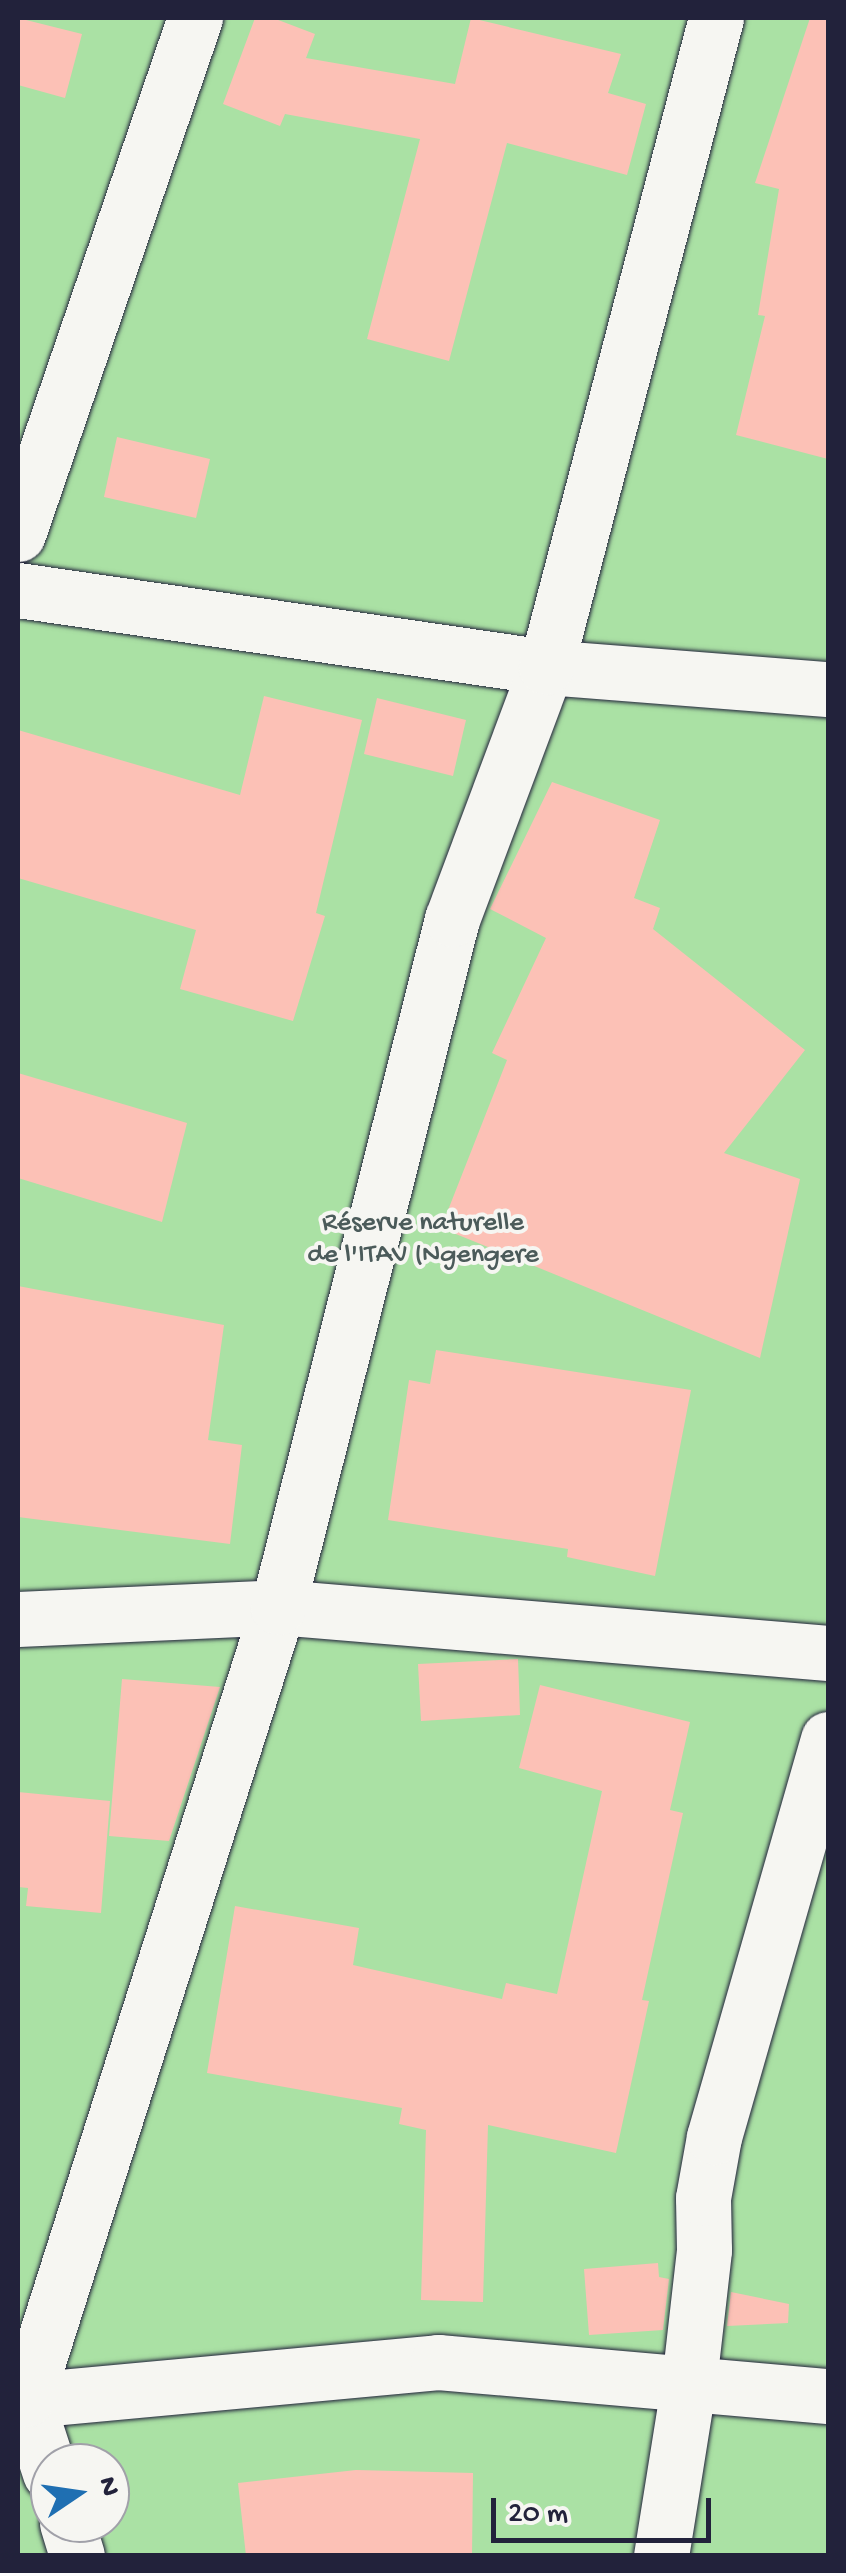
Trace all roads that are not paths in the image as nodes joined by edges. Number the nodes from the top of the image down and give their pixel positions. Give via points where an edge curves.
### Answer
1 (195, 18) edge
2 (716, 18) edge
3 (18, 534) edge
4 (18, 590) edge
5 (546, 668) junction
6 (828, 689) edge
7 (278, 1607) junction
8 (18, 1619) edge
9 (828, 1652) edge
10 (828, 1739) edge
11 (690, 2382) junction
12 (828, 2396) edge
13 (22, 2400) edge
14 (39, 2443) edge
15 (661, 2556) edge

1 - 3 street
2 - 5 street
4 - 5 street
5 - 6 street
5 - 7 street via 452,919
7 - 8 street
7 - 9 street
7 - 13 street
10 - 11 street via 714,2136
11 - 12 street
11 - 13 street via 438,2362
11 - 15 street
13 - 14 street

